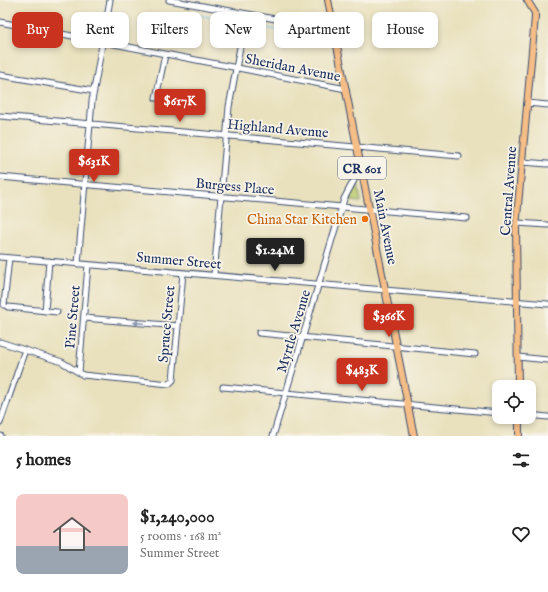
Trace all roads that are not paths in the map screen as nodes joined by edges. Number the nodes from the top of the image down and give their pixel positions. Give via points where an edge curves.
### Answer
1 (110, 0) edge
2 (169, 0) edge
3 (328, 0) edge
4 (528, 0) edge
5 (108, 12) edge
6 (235, 12) edge
7 (330, 12) edge
8 (0, 22) edge
9 (71, 36) edge
10 (102, 48) edge
11 (129, 48) edge
12 (240, 48) edge
13 (337, 48) edge
14 (165, 55) junction
15 (236, 68) junction
16 (0, 75) edge
17 (346, 89) junction
18 (94, 92) junction
19 (156, 98) dead end
20 (527, 103) junction
21 (548, 104) edge
22 (0, 116) edge
23 (90, 124) junction
24 (226, 136) junction
25 (358, 147) junction
26 (459, 156) dead end
27 (522, 162) junction
28 (548, 164) edge
29 (362, 166) junction
30 (0, 177) edge
31 (85, 185) junction
32 (221, 196) junction
33 (342, 207) junction
34 (370, 210) junction
35 (467, 218) dead end
36 (517, 223) junction
37 (548, 226) edge
38 (0, 257) edge
39 (9, 258) junction
40 (49, 261) junction
41 (78, 264) junction
42 (88, 264) junction
43 (183, 273) junction
44 (214, 275) junction
45 (319, 284) junction
46 (386, 290) junction
47 (517, 301) junction
48 (548, 304) edge
49 (44, 311) junction
50 (57, 312) dead end
51 (84, 318) junction
52 (178, 326) junction
53 (259, 333) dead end
54 (303, 338) junction
55 (0, 342) edge
56 (397, 347) junction
57 (25, 350) junction
58 (475, 354) dead end
59 (518, 357) junction
60 (548, 360) edge
61 (79, 372) junction
62 (518, 380) edge
63 (223, 387) dead end
64 (286, 394) junction
65 (408, 405) junction
66 (492, 412) edge
67 (536, 416) edge
68 (548, 417) edge
69 (0, 423) edge
70 (519, 424) edge
71 (274, 436) edge
72 (414, 436) edge
73 (519, 436) edge

1 - 5 street
2 - 6 street
3 - 7 main road, Main Avenue / CR 601
4 - 20 main road, Central Avenue via 535,18
8 - 9 street, Sheridan Avenue
10 - 18 street
11 - 14 street, Sheridan Avenue
12 - 15 street
13 - 17 main road, Main Avenue / CR 601
14 - 15 street, Sheridan Avenue
14 - 19 street
15 - 17 street, Sheridan Avenue
15 - 24 street
16 - 18 street
17 - 25 main road, Main Avenue / CR 601
18 - 23 street
20 - 21 street
20 - 27 main road, Central Avenue
22 - 23 street, Highland Avenue
23 - 24 street, Highland Avenue
23 - 31 street
24 - 25 street, Highland Avenue
24 - 32 street
25 - 26 street, Highland Avenue
25 - 29 main road, Main Avenue / CR 601
27 - 28 street
27 - 36 main road, Central Avenue
29 - 33 street, Myrtle Avenue
29 - 34 main road, Main Avenue / CR 601
30 - 31 street, Burgess Place
31 - 32 street, Burgess Place
31 - 41 street
32 - 33 street, Burgess Place
32 - 44 street
33 - 34 street, Burgess Place
33 - 45 street, Myrtle Avenue
34 - 35 street, Burgess Place
34 - 46 main road, Main Avenue / CR 601
36 - 37 street
36 - 47 main road, Central Avenue
38 - 39 street, Summer Street
39 - 40 street, Summer Street
39 - 49 street via 6,306
40 - 41 street, Summer Street
40 - 49 street
41 - 42 street, Summer Street
42 - 43 street, Summer Street
42 - 51 street, Pine Street
43 - 44 street, Summer Street
43 - 52 street, Spruce Street
44 - 45 street, Summer Street
45 - 46 street, Summer Street
45 - 54 street, Myrtle Avenue
46 - 47 street, Summer Street
46 - 56 main road, Main Avenue / CR 601
47 - 48 street, Summer Street
47 - 59 main road, Central Avenue
49 - 50 street
52 -> 51 street
51 - 61 street, Pine Street
52 - 61 street, Spruce Street via 173,377 169,384 83,375
53 - 54 street
54 - 56 street
54 - 64 street, Myrtle Avenue
55 - 57 street
56 - 58 street
56 - 65 main road, Main Avenue / CR 601
57 - 61 street via 62,362
57 - 69 street
59 - 60 street
59 - 62 main road, Central Avenue
63 - 64 street
64 - 65 street
64 - 71 street, Myrtle Avenue
65 - 66 street
65 - 72 main road, Main Avenue / CR 601
67 - 68 street
70 - 73 main road

